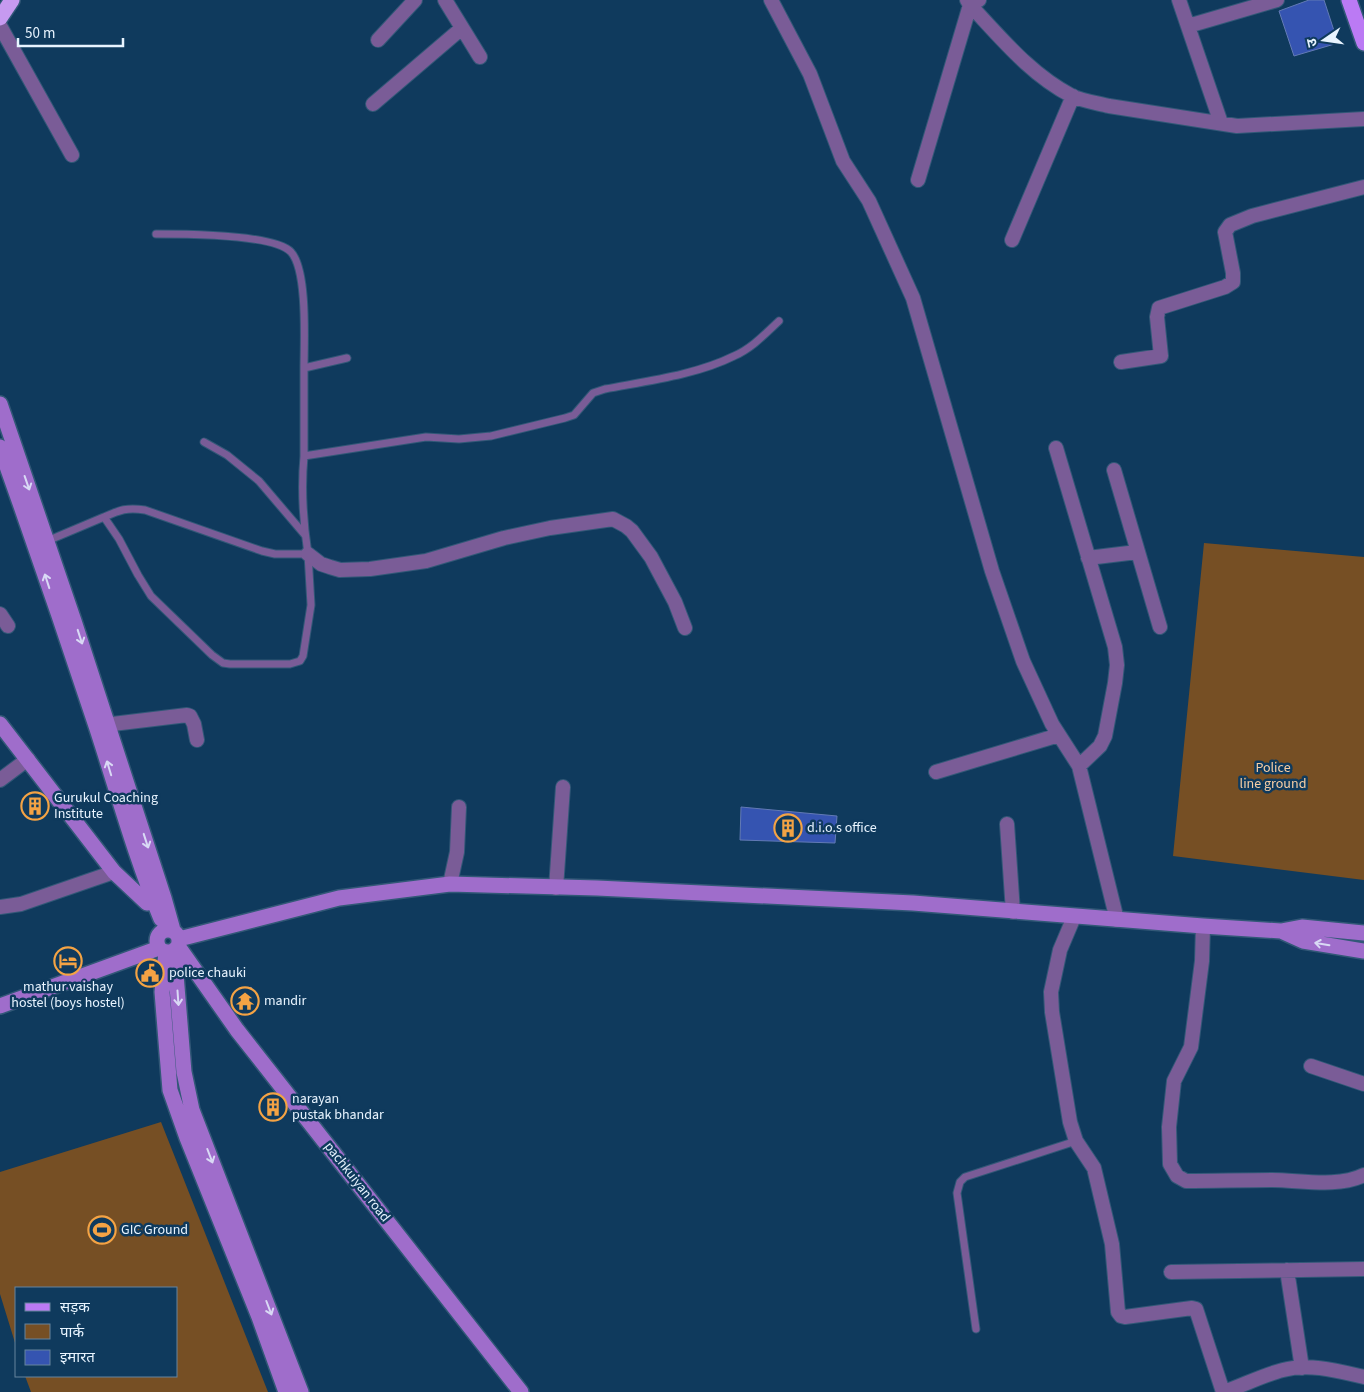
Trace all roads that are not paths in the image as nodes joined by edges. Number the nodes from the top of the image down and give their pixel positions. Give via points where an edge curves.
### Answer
1 (12, 0) edge
2 (415, 0) edge
3 (445, 0) edge
4 (771, 0) edge
5 (1179, 0) edge
6 (1277, 0) edge
7 (1350, 0) edge
8 (972, 2) edge
9 (0, 18) edge
10 (1361, 24) edge
11 (0, 26) edge
12 (1188, 26) junction
13 (462, 28) junction
14 (378, 40) dead end
15 (1364, 43) edge
16 (480, 57) dead end
17 (1073, 96) junction
18 (373, 104) dead end
19 (1364, 118) edge
20 (1221, 124) junction
21 (72, 155) dead end
22 (918, 180) dead end
23 (1364, 187) edge
24 (156, 234) dead end
25 (1012, 240) dead end
26 (779, 321) dead end
27 (347, 358) dead end
28 (1121, 362) dead end
29 (304, 368) junction
30 (0, 404) edge
31 (204, 442) dead end
32 (1056, 448) dead end
33 (8, 455) edge
34 (304, 456) junction
35 (1114, 470) dead end
36 (104, 517) junction
37 (305, 536) junction
38 (47, 541) junction
39 (1137, 552) junction
40 (308, 554) junction
41 (1088, 558) junction
42 (0, 614) edge
43 (8, 626) dead end
44 (1160, 627) dead end
45 (684, 628) dead end
46 (0, 724) edge
47 (102, 725) junction
48 (1058, 735) junction
49 (197, 740) dead end
50 (28, 759) junction
51 (1079, 766) junction
52 (936, 772) dead end
53 (0, 780) edge
54 (563, 787) dead end
55 (458, 807) dead end
56 (1007, 824) dead end
57 (114, 872) junction
58 (450, 884) junction
59 (556, 888) junction
60 (159, 900) junction
61 (0, 907) edge
62 (1013, 912) junction
63 (1074, 917) junction
64 (1117, 920) junction
65 (1203, 926) junction
66 (1281, 931) junction
67 (1364, 933) edge
68 (171, 942) junction
69 (1364, 951) edge
70 (0, 1006) edge
71 (1311, 1066) dead end
72 (187, 1084) junction
73 (1364, 1084) edge
74 (170, 1090) junction
75 (1076, 1141) junction
76 (1364, 1175) edge
77 (231, 1228) junction
78 (1364, 1269) edge
79 (1287, 1270) junction
80 (1171, 1272) dead end
81 (976, 1329) dead end
82 (1302, 1368) junction
83 (1364, 1378) edge
84 (286, 1392) edge
85 (301, 1392) edge
86 (521, 1392) edge
87 (1224, 1392) edge

1 - 9 highway
2 - 14 street
3 - 13 street
4 - 48 street via 810,74 843,161 869,201 906,278 992,572 1023,661
5 - 12 street
6 - 12 street
7 - 10 main road
8 - 17 street via 1024,62
8 - 22 street
10 - 15 main road
11 - 21 street
12 - 20 street
13 - 16 street
13 - 18 street
17 - 20 street via 1109,106
17 - 25 street
19 - 20 street via 1245,126
23 - 28 street via 1252,216 1230,225 1226,237 1233,282 1159,308 1161,356
24 - 29 lane via 244,238 281,245 291,252 303,286
26 - 34 lane via 758,341 735,356 705,368 593,393 574,415 565,418 491,436 459,439 426,437
27 - 29 lane
29 - 34 lane
30 - 33 main road
31 - 37 lane via 227,455 259,481
32 - 41 street
33 -> 38 main road
47 -> 33 main road
34 - 37 lane via 301,481
35 - 39 street
36 - 38 lane
36 - 40 lane via 132,508 145,510 262,551
36 - 40 lane via 151,596 223,663 290,664 300,661 311,605
37 - 40 lane
38 -> 47 main road
39 - 41 street
39 - 44 street
40 - 45 street via 330,567 357,570 426,561 513,536 613,519 632,531 651,557 675,602
41 - 51 street via 1115,647 1117,665 1105,736 1100,746
42 - 43 street
46 - 50 main road
47 - 49 street via 187,715 194,724
47 - 60 main road
48 - 51 street
48 - 52 street
50 - 53 street
50 - 57 main road
51 - 64 street
54 - 59 street
55 - 58 street via 457,852
56 - 62 street
57 - 60 main road via 147,903
57 - 61 street via 21,904
58 - 59 main road
58 - 68 main road via 339,898
59 - 62 main road via 913,903
60 - 68 main road
62 - 63 main road
63 - 64 main road
63 - 75 street via 1060,950 1052,1006 1070,1122
64 - 65 main road
65 - 66 main road
65 - 76 street via 1202,962 1191,1047 1174,1081 1169,1127 1170,1164 1177,1176 1186,1181 1344,1182
66 - 67 main road via 1302,927
69 -> 66 main road via 1303,941
68 - 70 main road
68 -> 72 main road
68 - 74 main road via 162,992
68 - 86 main road, pachkuiyan road
71 - 73 street
72 - 74 main road
72 -> 77 main road via 192,1110
74 - 77 main road
75 - 81 lane via 965,1177 960,1182 957,1194
75 - 87 street via 1096,1175 1112,1244 1118,1312 1124,1317 1196,1309
77 - 84 main road
77 -> 85 main road
78 - 79 street
79 - 80 street
79 - 82 street
82 - 83 street via 1330,1369
82 - 87 street via 1284,1370

